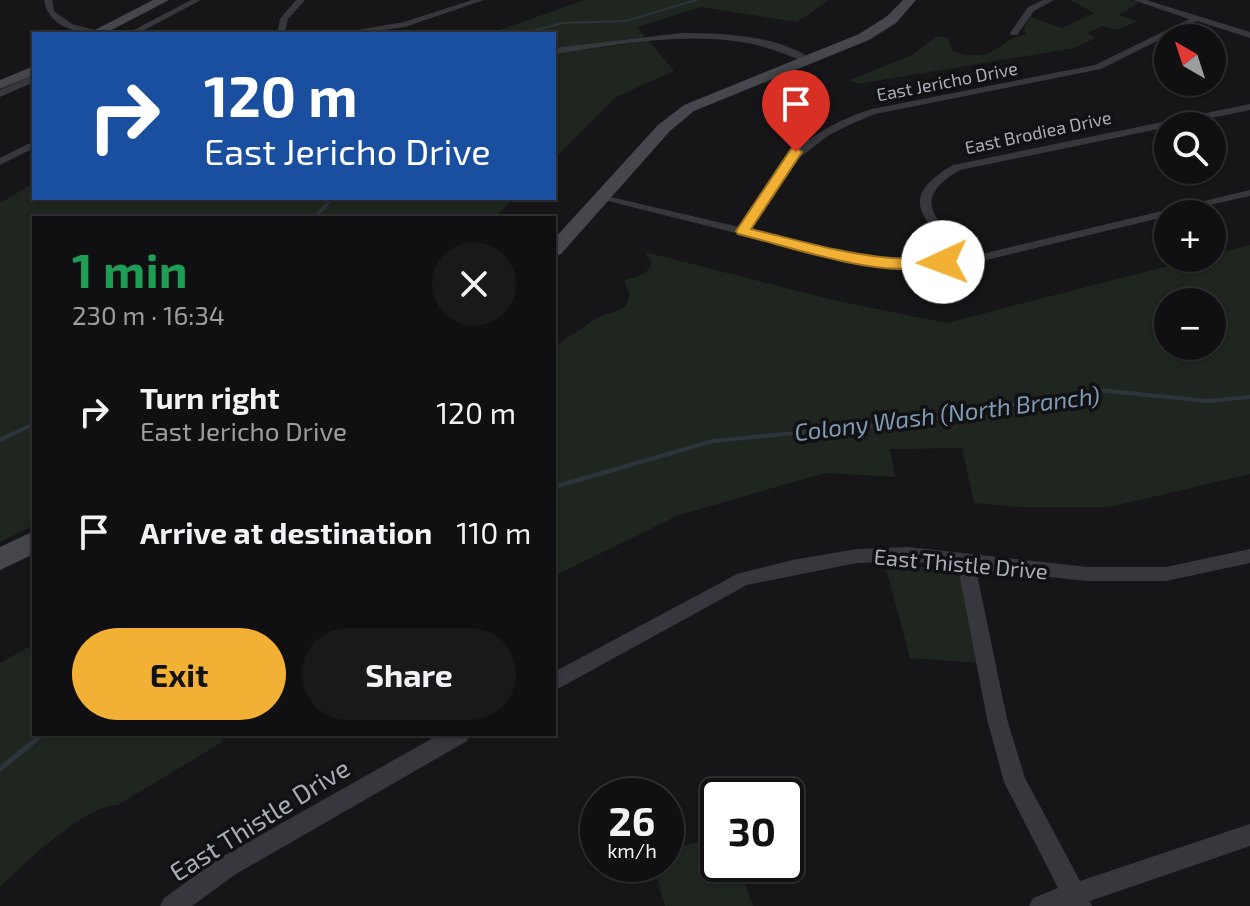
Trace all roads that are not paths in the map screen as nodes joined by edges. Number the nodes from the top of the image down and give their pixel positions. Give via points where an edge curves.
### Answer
1 (48, 0) edge
2 (58, 0) edge
3 (163, 0) edge
4 (179, 0) edge
5 (197, 0) edge
6 (301, 0) edge
7 (480, 0) edge
8 (910, 0) edge
9 (1050, 0) edge
10 (1137, 0) edge
11 (1197, 18) junction
12 (92, 32) edge
13 (98, 32) edge
14 (102, 32) edge
15 (117, 32) edge
16 (134, 32) edge
17 (281, 32) edge
18 (351, 32) edge
19 (1014, 33) dead end
20 (1250, 35) edge
21 (556, 51) edge
22 (807, 59) junction
23 (32, 62) edge
24 (32, 71) edge
25 (0, 76) edge
26 (32, 79) edge
27 (0, 85) edge
28 (0, 94) edge
29 (1250, 107) edge
30 (32, 145) edge
31 (0, 162) edge
32 (1250, 193) edge
33 (602, 198) junction
34 (743, 231) junction
35 (556, 248) edge
36 (970, 260) junction
37 (32, 543) edge
38 (1250, 556) edge
39 (0, 559) edge
40 (966, 562) junction
41 (556, 681) edge
42 (456, 736) edge
43 (1250, 835) edge
44 (1077, 900) edge
45 (172, 906) edge
46 (1041, 906) edge

1 - 12 street via 60,22
2 - 13 street via 65,16
3 - 14 street
4 - 15 street
5 - 16 street
6 - 17 street via 287,13
7 - 18 street via 405,24
8 - 22 street via 874,32
9 - 19 street via 1031,9
10 - 11 street
11 - 20 street
11 - 34 street, East Jericho Drive via 1098,67 845,121 796,152
21 - 22 street via 711,34 779,46
22 - 33 street via 689,108 664,128
23 - 25 street
24 - 27 street
26 - 28 street
29 - 36 street, East Brodiea Drive via 957,167 935,177 924,193 925,206
30 - 31 street
32 - 36 street
33 - 34 street
33 - 35 street
34 - 36 street via 860,260
37 - 39 street
38 - 40 street, East Thistle Drive via 1166,574 1087,574
40 - 41 street, East Thistle Drive via 909,554 857,556 743,579
40 - 44 street via 1015,782
42 - 45 street, East Thistle Drive via 228,866
43 - 44 street
44 - 46 street

